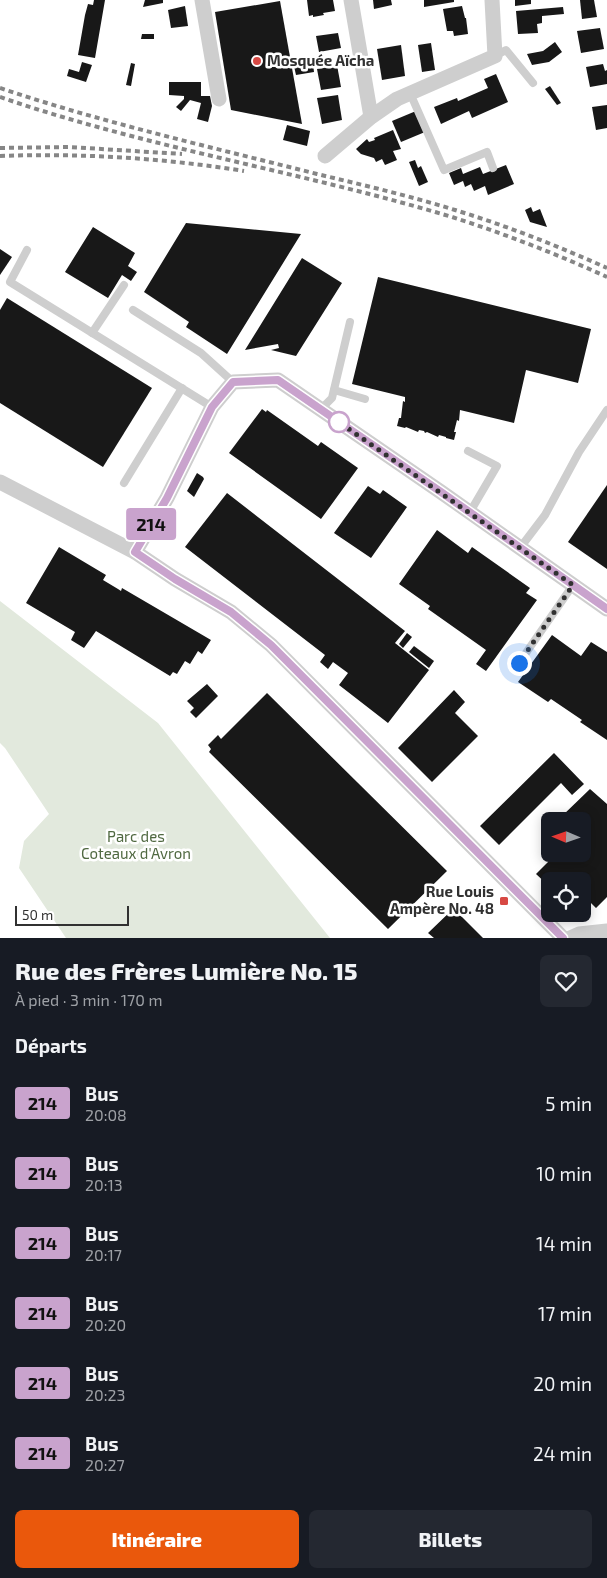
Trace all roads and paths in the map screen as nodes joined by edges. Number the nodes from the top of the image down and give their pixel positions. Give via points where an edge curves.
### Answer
1 (202, 0) edge
2 (351, 0) edge
3 (492, 0) edge
4 (495, 56) junction
5 (533, 83) dead end
6 (410, 94) junction
7 (219, 99) dead end
8 (371, 116) junction
9 (325, 156) dead end
10 (493, 168) dead end
11 (27, 250) dead end
12 (124, 285) dead end
13 (133, 310) dead end
14 (350, 322) dead end
15 (92, 333) junction
16 (233, 382) junction
17 (182, 388) junction
18 (334, 390) junction
19 (365, 399) dead end
20 (212, 407) junction
21 (321, 409) junction
22 (607, 410) edge
23 (468, 450) dead end
24 (0, 482) edge
25 (124, 483) dead end
26 (470, 512) junction
27 (520, 548) junction
28 (135, 552) junction
29 (573, 585) junction
30 (607, 609) edge
31 (519, 663) dead end
32 (607, 931) edge
33 (563, 938) edge
34 (570, 938) edge

1 - 7 street
2 - 8 street
3 - 4 street
4 - 5 lane via 506,50
4 - 6 street
6 - 8 street via 396,99
6 - 10 lane via 444,170 487,152
8 - 9 street
11 - 15 lane via 10,282
12 - 15 lane
13 - 16 lane via 201,353
14 - 18 lane
15 - 17 lane
16 - 20 street
16 - 21 street via 278,380
17 - 20 lane
17 - 25 lane
18 - 19 lane
18 - 21 lane via 332,398
20 - 28 street via 167,498
21 - 26 street
22 - 27 lane via 579,452 545,515
23 - 26 lane via 497,466
24 - 28 street
26 - 27 street
27 - 29 street
28 - 33 street via 231,612 271,645
29 - 30 street
29 - 31 lane
32 - 34 street

